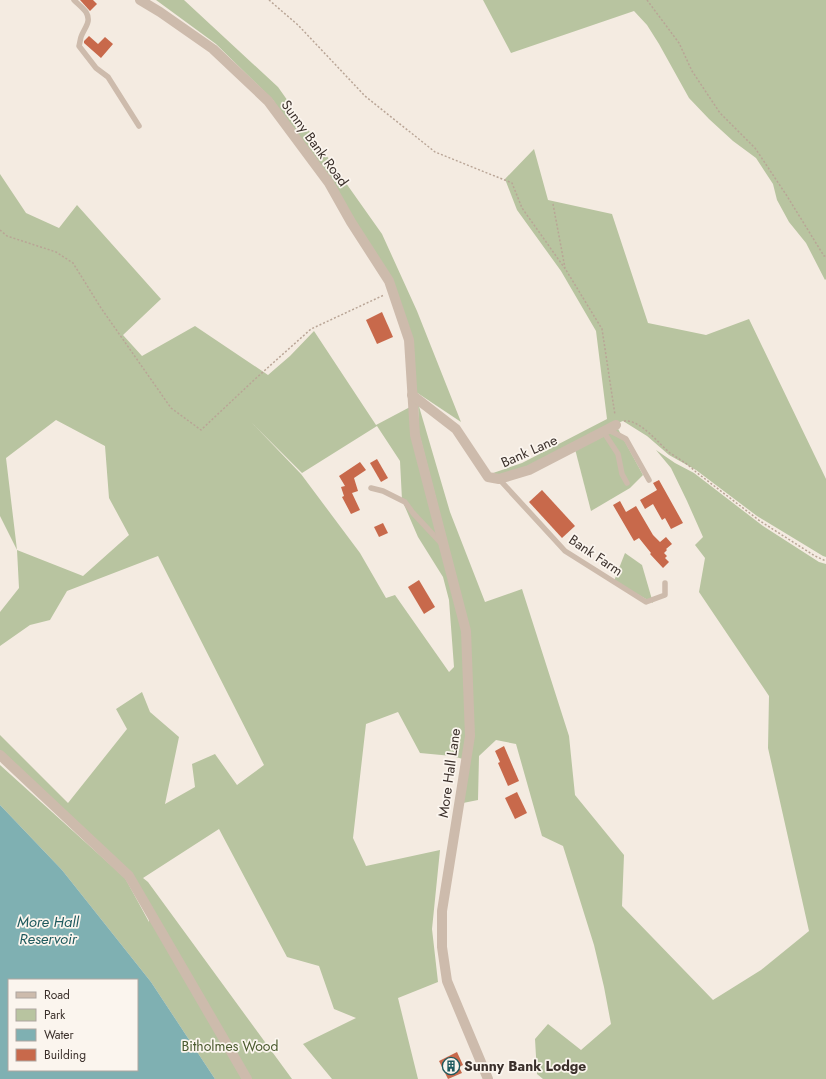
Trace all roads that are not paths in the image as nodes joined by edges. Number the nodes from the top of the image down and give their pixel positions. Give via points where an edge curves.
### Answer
1 (74, 0) edge
2 (140, 0) edge
3 (139, 126) dead end
4 (412, 395) junction
5 (609, 428) junction
6 (499, 480) junction
7 (649, 480) dead end
8 (627, 483) dead end
9 (371, 488) dead end
10 (444, 546) junction
11 (665, 583) dead end
12 (0, 755) edge
13 (247, 1079) edge
14 (488, 1079) edge

1 - 3 lane via 88,17 79,46 96,68 108,77
2 - 4 street, Sunny Bank Road via 213,49 268,101 329,183 389,281 409,340
4 - 6 street, Bank Lane via 456,429 488,477
4 - 10 street, More Hall Lane via 415,435
5 - 6 street, Bank Lane via 529,470
5 - 7 lane via 626,439
5 - 8 lane
6 - 11 lane, Bank Farm via 565,551 646,602 665,595
9 - 10 lane via 405,502
10 - 14 street, More Hall Lane via 466,631 470,736 442,911 442,947 447,981
12 - 13 street via 129,876

